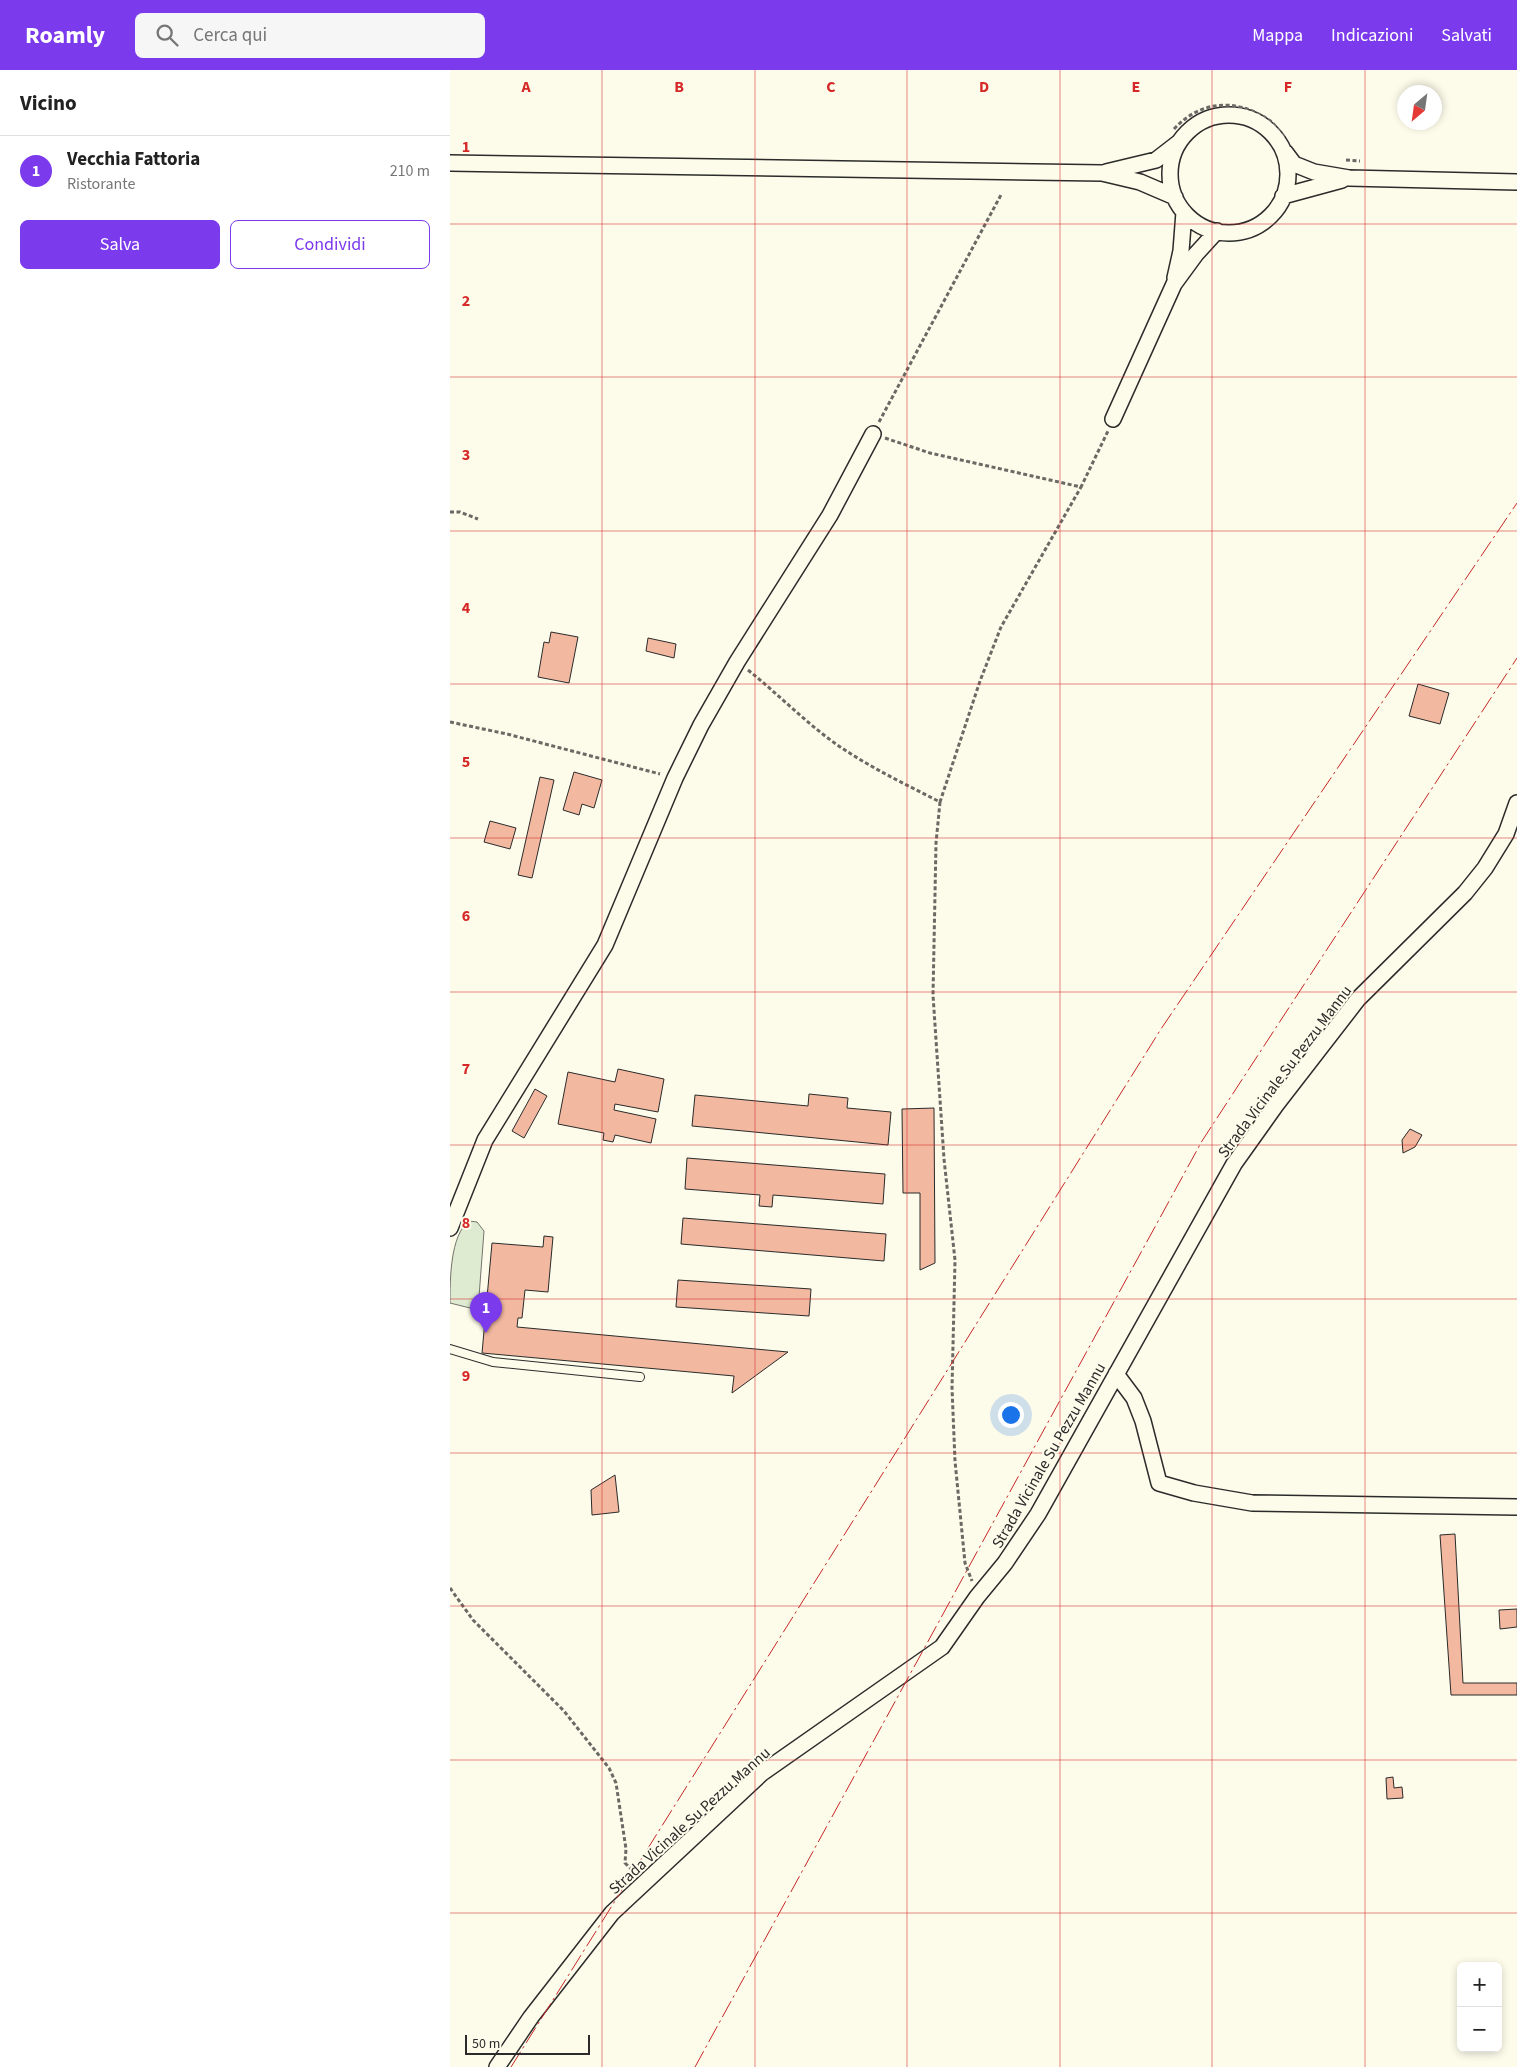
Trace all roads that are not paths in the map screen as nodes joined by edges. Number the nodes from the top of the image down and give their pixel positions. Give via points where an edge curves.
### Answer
1 (1175, 138) junction
2 (1284, 144) junction
3 (450, 163) edge
4 (1102, 173) junction
5 (1349, 178) junction
6 (1517, 182) edge
7 (1283, 196) junction
8 (1175, 197) junction
9 (1184, 212) junction
10 (1217, 231) junction
11 (1174, 284) junction
12 (1113, 419) road end
13 (873, 434) road end
14 (1517, 803) edge
15 (450, 1228) edge
16 (450, 1349) edge
17 (1116, 1374) junction
18 (640, 1376) dead end
19 (1517, 1507) edge
20 (496, 2067) edge

1 - 2 street via 1203,121 1236,115 1266,128
1 - 4 street via 1156,160
1 - 8 street via 1170,170
2 - 5 street via 1294,164 1314,172
2 - 7 street via 1288,172
3 - 4 street
4 - 8 street via 1140,182
5 - 6 street
5 - 7 street
7 - 10 street via 1275,210 1256,226 1233,232
8 - 9 street
9 - 10 street via 1202,226
9 - 11 street
10 - 11 street
11 - 12 street
13 - 15 street via 830,515 701,725 675,778 605,944 485,1140
14 - 17 street, Strada Vicinale Su Pezzu Mannu via 1506,834 1485,868 1465,893 1358,999 1234,1164
16 - 18 lane via 493,1362
17 - 19 street via 1134,1398 1159,1483 1252,1503
17 - 20 street, Strada Vicinale Su Pezzu Mannu via 1038,1514 942,1647 762,1772 612,1913 584,1946

